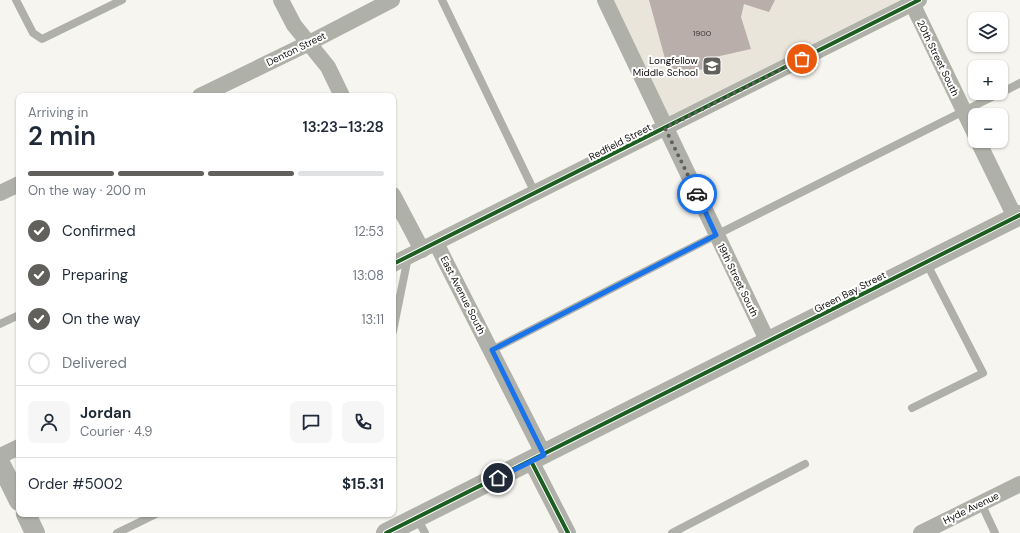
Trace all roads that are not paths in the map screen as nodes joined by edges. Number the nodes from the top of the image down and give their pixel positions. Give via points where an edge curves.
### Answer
1 (16, 0) edge
2 (122, 0) edge
3 (281, 0) edge
4 (392, 0) edge
5 (442, 0) edge
6 (605, 0) edge
7 (915, 2) edge
8 (309, 43) junction
9 (1020, 83) edge
10 (1008, 89) edge
11 (206, 93) edge
12 (341, 93) edge
13 (987, 100) edge
14 (964, 112) junction
15 (968, 120) edge
16 (665, 128) junction
17 (982, 148) edge
18 (16, 185) edge
19 (0, 193) edge
20 (535, 193) junction
21 (396, 203) edge
22 (1017, 216) edge
23 (716, 235) junction
24 (436, 243) junction
25 (415, 253) junction
26 (396, 262) edge
27 (926, 262) junction
28 (16, 316) edge
29 (396, 320) edge
30 (0, 324) edge
31 (768, 342) junction
32 (492, 350) junction
33 (912, 408) dead end
34 (16, 448) edge
35 (0, 456) edge
36 (538, 458) junction
37 (0, 463) edge
38 (805, 464) dead end
39 (1020, 484) edge
40 (16, 495) edge
41 (981, 503) junction
42 (27, 517) edge
43 (150, 517) edge
44 (421, 525) edge
45 (35, 533) edge
46 (117, 533) edge
47 (386, 533) edge
48 (568, 533) edge
49 (672, 533) edge
50 (921, 533) edge
51 (995, 533) edge

1 - 2 lane via 33,33 42,39
3 - 8 street via 294,25
4 - 8 street, Denton Street
5 - 20 lane
6 - 16 street, 19th Street South
7 - 14 street, 20th Street South
7 - 16 street, Redfield Street
8 - 11 street, Denton Street
8 - 12 street via 328,67
9 - 10 lane
13 - 14 lane
14 - 15 street, 20th Street South
14 - 23 lane
16 - 20 street, Redfield Street
16 - 23 street, 19th Street South
17 - 22 street
18 - 19 street
20 - 24 street, Redfield Street
21 - 25 street
22 - 27 street, Green Bay Street
23 - 31 street, 19th Street South
23 - 32 lane
24 - 25 street, Redfield Street
24 - 32 street, East Avenue South
25 - 26 street, Redfield Street
25 - 29 lane
27 - 31 street, Green Bay Street
27 - 33 lane via 982,373
28 - 30 lane
31 - 36 street, Green Bay Street
32 - 36 street, East Avenue South
34 - 35 street
36 - 44 street, Green Bay Street
36 - 48 street, East Avenue South
37 - 40 street
38 - 49 lane
39 - 41 street, Hyde Avenue
41 - 50 street, Hyde Avenue
41 - 51 lane
42 - 45 street
43 - 46 lane
44 - 47 street, Green Bay Street

